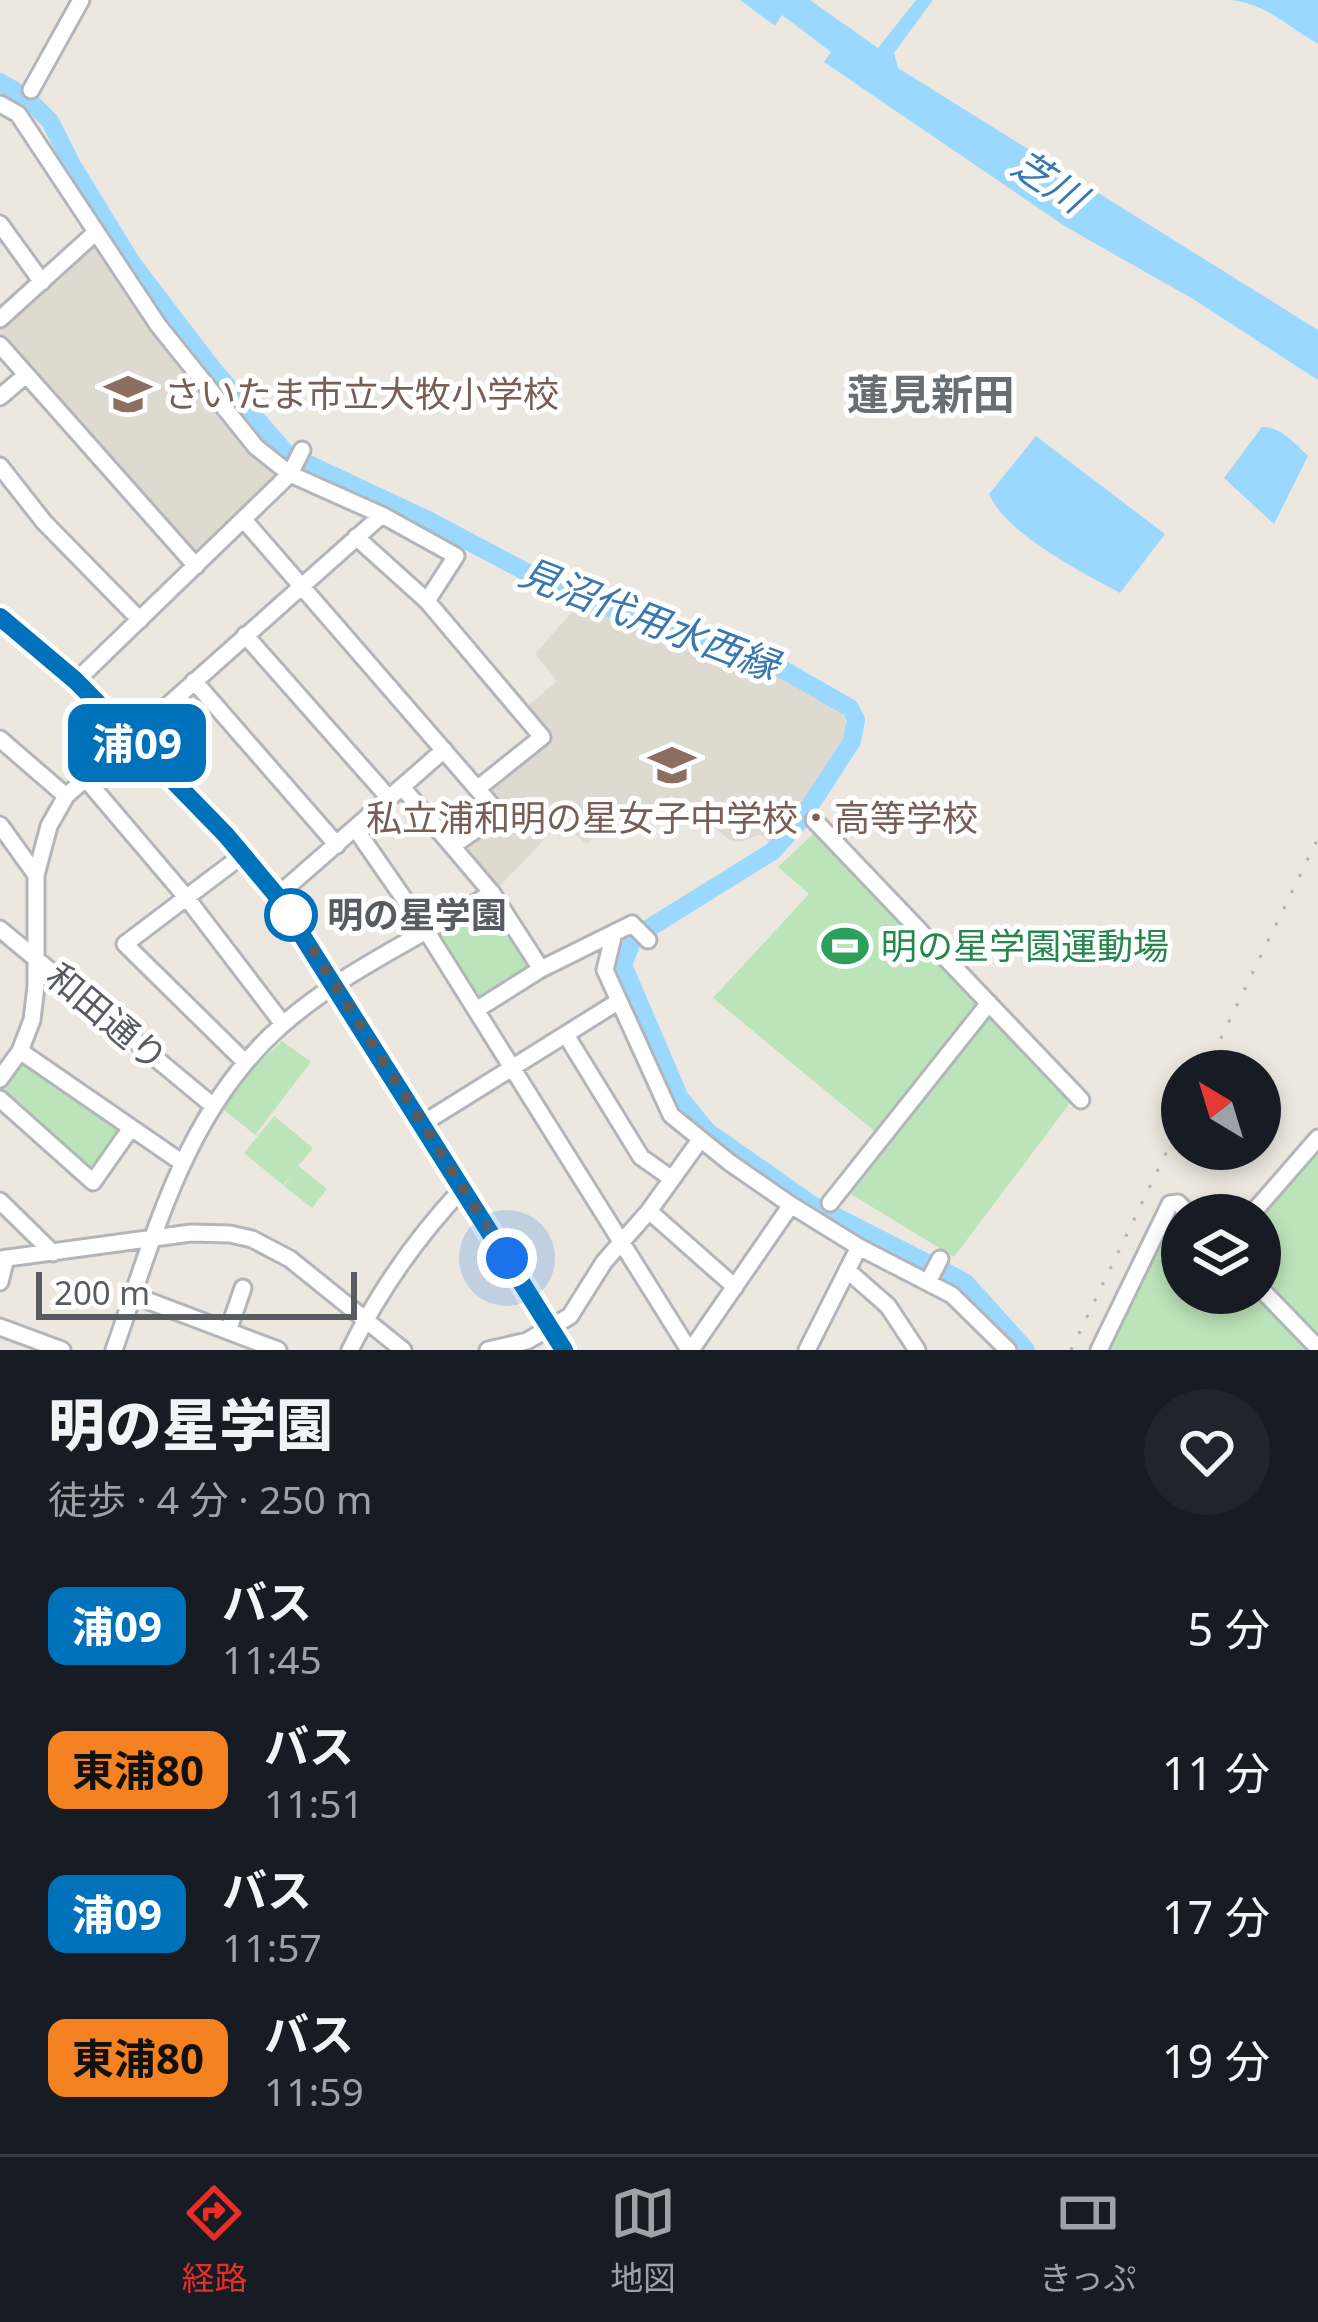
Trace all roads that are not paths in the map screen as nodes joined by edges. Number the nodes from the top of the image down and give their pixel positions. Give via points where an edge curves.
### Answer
1 (81, 0) edge
2 (31, 90) dead end
3 (0, 104) edge
4 (0, 224) edge
5 (95, 233) junction
6 (41, 282) junction
7 (0, 319) edge
8 (0, 345) edge
9 (26, 375) junction
10 (0, 397) edge
11 (295, 463) junction
12 (0, 466) edge
13 (382, 514) junction
14 (244, 520) junction
15 (356, 537) junction
16 (196, 566) junction
17 (300, 586) junction
18 (428, 602) junction
19 (0, 617) edge
20 (140, 620) junction
21 (245, 634) junction
22 (76, 681) junction
23 (194, 681) junction
24 (130, 736) junction
25 (0, 739) edge
26 (444, 750) junction
27 (84, 777) junction
28 (477, 789) junction
29 (395, 793) junction
30 (66, 796) junction
31 (814, 820) dead end
32 (0, 825) edge
33 (355, 828) junction
34 (337, 844) junction
35 (452, 846) junction
36 (244, 854) junction
37 (36, 875) junction
38 (491, 893) junction
39 (277, 896) junction
40 (186, 897) junction
41 (0, 929) edge
42 (427, 932) junction
43 (614, 933) junction
44 (648, 940) dead end
45 (34, 955) junction
46 (541, 969) junction
47 (335, 986) junction
48 (619, 1001) junction
49 (989, 1003) junction
50 (476, 1010) junction
51 (283, 1024) junction
52 (566, 1035) junction
53 (20, 1051) junction
54 (245, 1062) junction
55 (513, 1068) junction
56 (0, 1078) edge
57 (0, 1099) edge
58 (1081, 1100) dead end
59 (212, 1105) junction
60 (422, 1124) junction
61 (131, 1128) junction
62 (1318, 1138) edge
63 (700, 1140) junction
64 (181, 1162) junction
65 (673, 1178) junction
66 (463, 1188) junction
67 (1269, 1194) edge
68 (0, 1201) edge
69 (830, 1203) dead end
70 (791, 1205) junction
71 (649, 1211) junction
72 (1161, 1223) edge
73 (153, 1240) junction
74 (622, 1244) junction
75 (859, 1247) junction
76 (53, 1253) junction
77 (3, 1258) edge
78 (940, 1259) dead end
79 (847, 1270) junction
80 (929, 1280) junction
81 (0, 1282) edge
82 (735, 1286) junction
83 (243, 1288) dead end
84 (134, 1295) junction
85 (1281, 1310) edge
86 (365, 1319) junction
87 (0, 1328) edge
88 (551, 1329) junction
89 (228, 1331) junction
90 (1318, 1348) edge
91 (62, 1350) edge
92 (113, 1350) edge
93 (278, 1350) edge
94 (350, 1350) edge
95 (403, 1350) edge
96 (488, 1350) edge
97 (564, 1350) edge
98 (690, 1350) edge
99 (808, 1350) edge
100 (917, 1350) edge
101 (1008, 1350) edge
102 (1099, 1350) edge

1 - 2 street
3 - 5 street via 18,114
4 - 6 street
5 - 6 street
5 - 11 street via 256,447
6 - 7 street
8 - 9 street
9 - 10 street
9 - 16 street
11 - 13 street
11 - 14 street
12 - 20 street
13 - 15 street
13 - 18 street via 456,556
14 - 16 street
14 - 17 street
15 - 17 street
15 - 18 street
16 - 20 street
17 - 21 street
17 - 26 street
18 - 28 street via 542,737
19 - 22 street
20 - 22 street
21 - 23 street
21 - 29 street
22 - 24 street
23 - 24 street
23 - 34 street
24 - 27 street
24 - 36 street
25 - 30 street
26 - 28 street
26 - 29 street
27 - 30 street
27 - 40 street
28 - 35 street via 499,814
29 - 33 street
29 - 35 street
30 - 37 street
31 - 49 street
32 - 37 street
33 - 34 street
33 - 42 street
34 - 39 street
35 - 38 street
36 - 39 street
36 - 40 street
37 - 45 street
38 - 42 street
38 - 46 street
39 - 47 street
40 - 51 street
40 - 54 street via 125,944
41 - 45 street, 和田通り
42 - 47 street
42 - 50 street
43 - 44 street via 632,924
43 - 46 street
43 - 48 street via 605,970
45 - 53 street via 32,1020
45 - 59 street, 和田通り
46 - 50 street
47 - 51 street
47 - 60 street
48 - 52 street
48 - 63 street via 662,1102
49 - 58 street
49 - 69 street
50 - 55 street
51 - 54 street
52 - 55 street
52 - 65 street via 641,1157
53 - 56 street
53 - 61 street
54 - 59 street
55 - 60 street
55 - 74 street
57 - 61 street via 93,1182
59 - 64 street
60 - 66 street
61 - 64 street
62 - 67 street
63 - 65 street
63 - 70 street
64 - 73 street
65 - 71 street
66 - 86 street
66 - 88 street
68 - 76 street
70 - 75 street
70 - 82 street
71 - 74 street
71 - 82 street
72 - 102 street
73 - 76 street
73 - 84 street
73 - 86 street via 213,1232 252,1239
74 - 88 street via 570,1316
74 - 98 street
75 - 79 street
75 - 80 street
76 - 77 street
77 - 81 street
78 - 80 street
79 - 99 street
79 - 100 street via 888,1306
80 - 101 street
82 - 98 street
83 - 89 street
84 - 89 street
84 - 92 street
85 - 90 street
86 - 94 street
86 - 95 street
87 - 91 street
88 - 96 street
88 - 97 street
89 - 93 street

